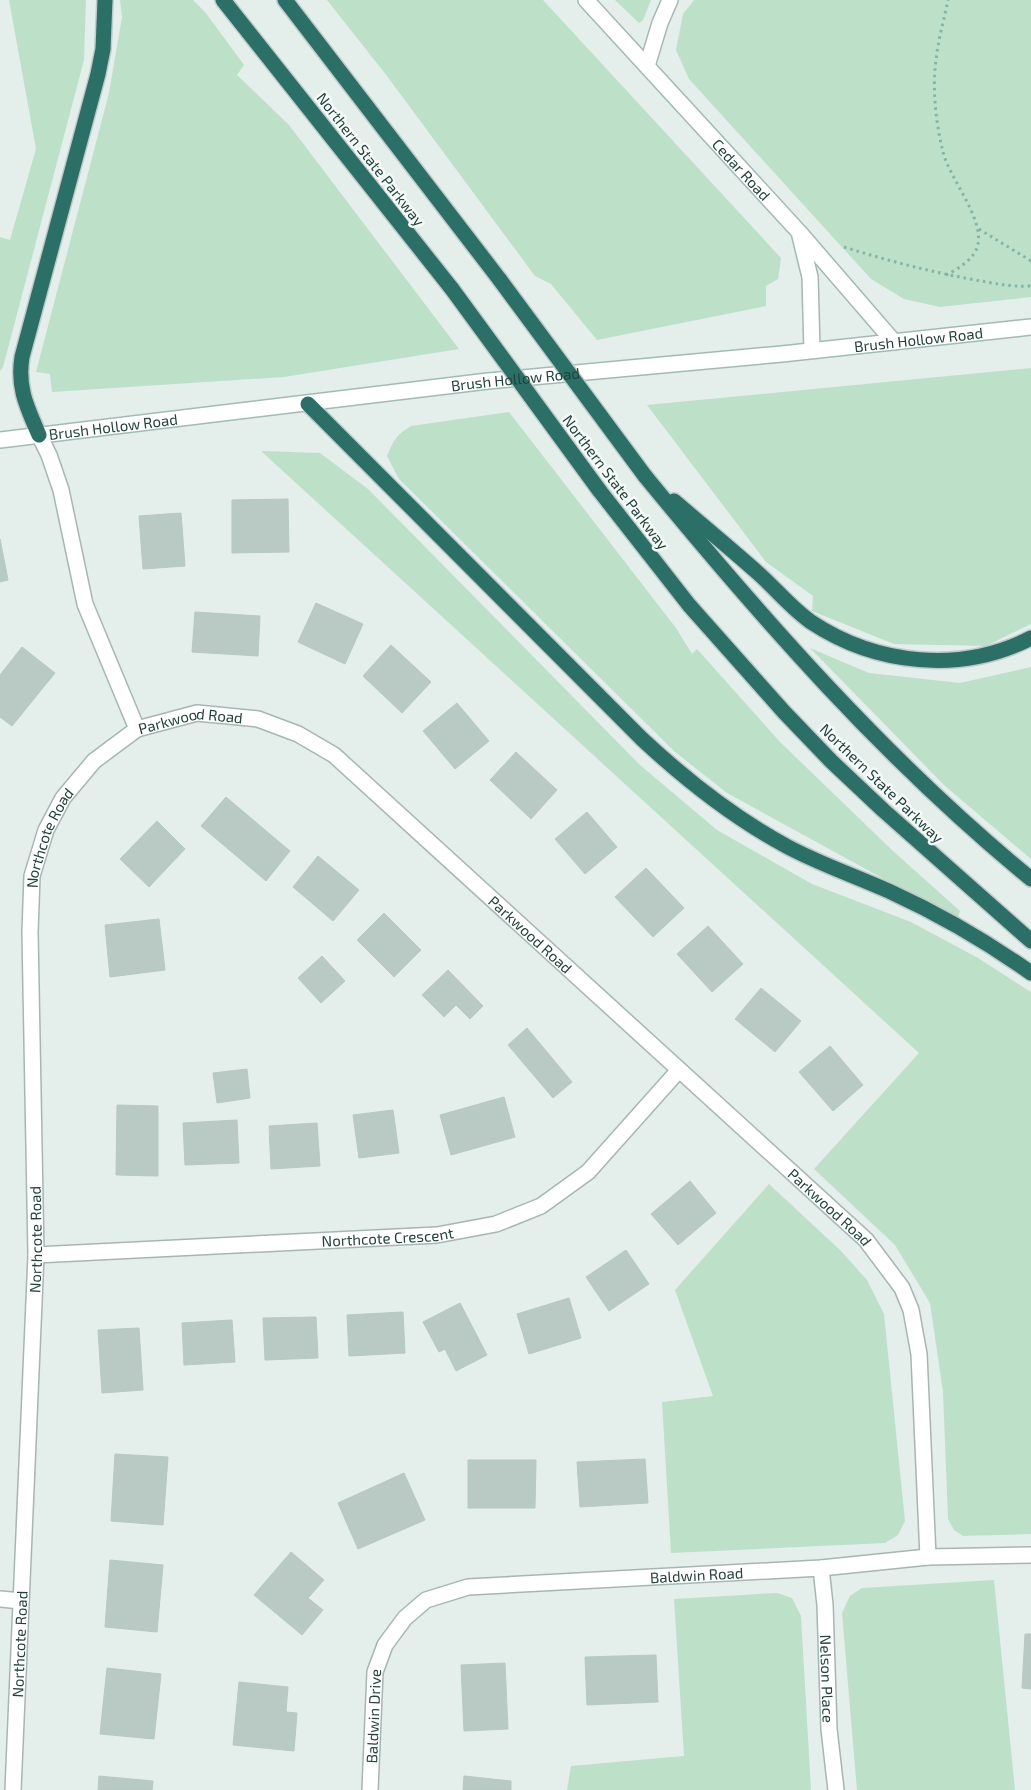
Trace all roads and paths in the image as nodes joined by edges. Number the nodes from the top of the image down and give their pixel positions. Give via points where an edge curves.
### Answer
1 (105, 0) edge
2 (223, 0) edge
3 (285, 0) edge
4 (295, 0) edge
5 (586, 0) edge
6 (670, 0) edge
7 (948, 0) edge
8 (647, 66) junction
9 (340, 70) junction
10 (979, 229) junction
11 (799, 232) junction
12 (843, 246) dead end
13 (1031, 261) edge
14 (946, 275) junction
15 (1031, 286) edge
16 (1031, 327) edge
17 (894, 342) junction
18 (812, 350) junction
19 (308, 404) junction
20 (39, 435) junction
21 (0, 440) edge
22 (645, 476) junction
23 (1031, 638) edge
24 (138, 729) junction
25 (1031, 879) edge
26 (1031, 941) edge
27 (1031, 973) edge
28 (679, 1070) junction
29 (36, 1255) junction
30 (1031, 1555) edge
31 (928, 1557) junction
32 (821, 1568) junction
33 (0, 1599) edge
34 (21, 1601) junction
35 (385, 1645) joint
36 (13, 1790) edge
37 (370, 1790) edge
38 (836, 1790) edge

1 - 20 highway via 103,49 96,84 19,371 22,395
2 - 26 highway, Northern State Parkway, bridge via 452,289 599,490 689,605 831,760
3 - 9 highway, Northern State Parkway
4 - 9 highway
5 - 8 street, Cedar Road
6 - 8 street
7 - 10 path via 936,61 936,117 944,154
8 - 11 street, Cedar Road
9 - 22 highway, Northern State Parkway, bridge
10 - 13 path
10 - 14 path via 978,246 971,257 959,269
11 - 17 street, Cedar Road
11 - 18 street via 810,277
12 - 14 path
14 - 15 path via 1012,287
16 - 17 street, Brush Hollow Road
17 - 18 street, Brush Hollow Road
18 - 19 street, Brush Hollow Road via 488,381
19 - 20 street, Brush Hollow Road
19 - 27 highway via 642,739 696,786 727,810 789,847 927,910
20 - 21 street, Brush Hollow Road
20 - 24 street, Parkwood Road via 61,490 85,604
22 - 23 highway via 760,575 792,607 850,643 893,656 945,661 1015,646
22 - 25 highway, Northern State Parkway via 741,592 863,724 961,819
24 - 28 street, Parkwood Road via 197,713 258,718 298,734 334,755
24 - 29 street, Northcote Road via 94,761 63,798 46,830 32,876 30,932
28 - 29 street, Northcote Crescent via 588,1172 541,1206 496,1224 437,1234
28 - 31 street, Parkwood Road via 866,1240 902,1288 911,1310 919,1354
29 - 34 street, Northcote Road
30 - 31 street, Baldwin Road
31 - 32 street, Baldwin Road
32 - 35 street, Baldwin Road via 468,1587 426,1600 405,1618
32 - 38 street, Nelson Place via 829,1729
33 - 34 street
34 - 36 street, Northcote Road
35 - 37 street, Baldwin Drive via 376,1672

